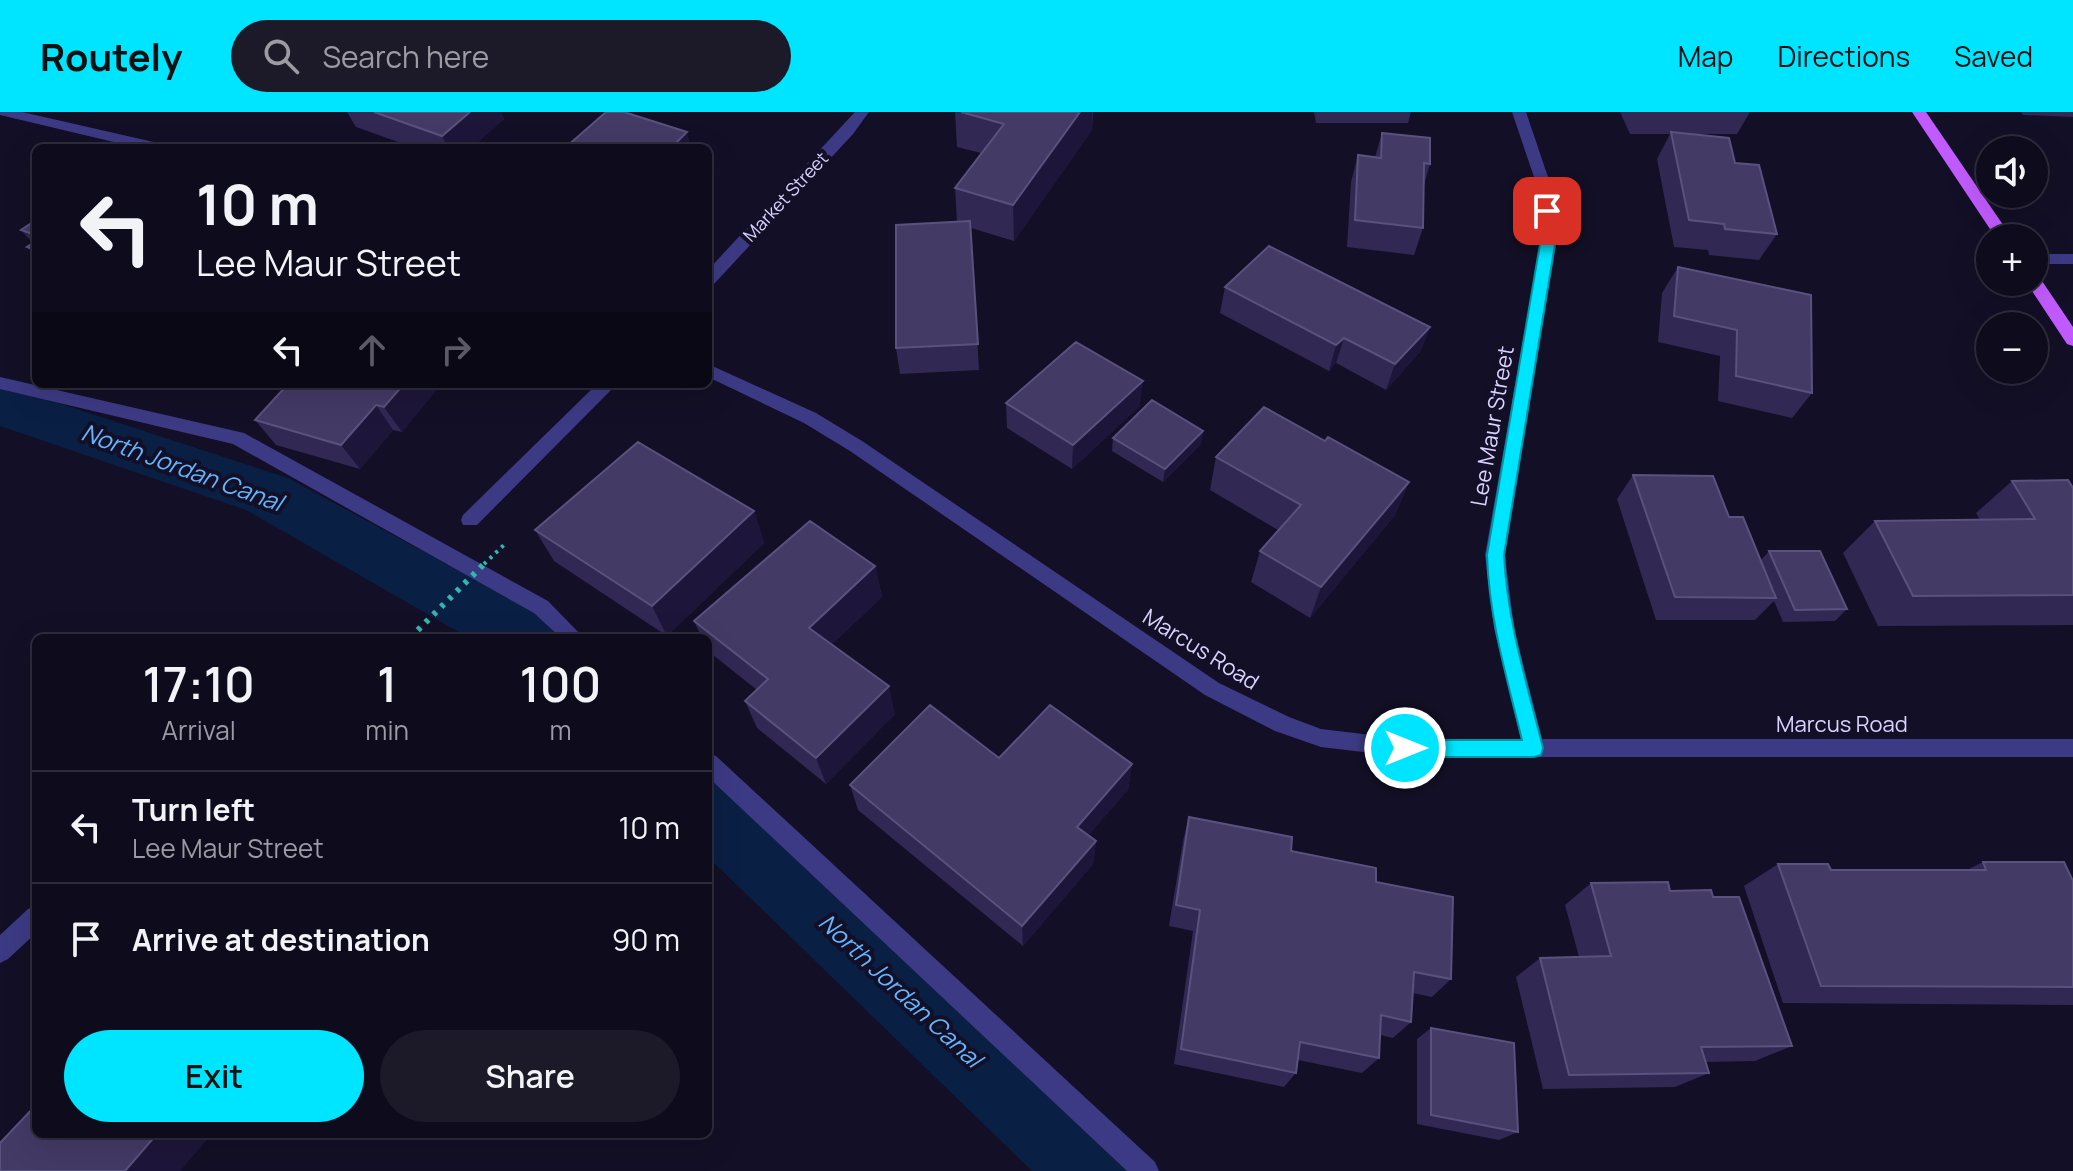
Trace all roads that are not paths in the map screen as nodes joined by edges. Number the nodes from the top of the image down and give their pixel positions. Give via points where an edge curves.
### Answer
1 (4, 112) edge
2 (862, 112) edge
3 (1519, 112) edge
4 (1919, 112) edge
5 (141, 144) edge
6 (1995, 224) edge
7 (2048, 259) edge
8 (2073, 259) edge
9 (712, 276) edge
10 (2043, 296) edge
11 (2073, 340) edge
12 (712, 372) edge
13 (0, 383) edge
14 (604, 388) edge
15 (470, 520) dead end
16 (570, 634) edge
17 (1534, 748) junction
18 (2073, 748) edge
19 (712, 767) edge
20 (32, 921) edge
21 (0, 951) edge
22 (1146, 1171) edge

1 - 5 street
2 - 9 street, Market Street
3 - 17 street, Lee Maur Street via 1542,180 1548,244 1495,555 1504,632
4 - 6 main road
7 - 8 street
10 - 11 main road
12 - 17 street, Marcus Road via 833,432 1212,689 1282,724 1362,745
13 - 16 street via 238,438 541,607
14 - 15 street
17 - 18 street, Marcus Road
19 - 22 street
20 - 21 street

